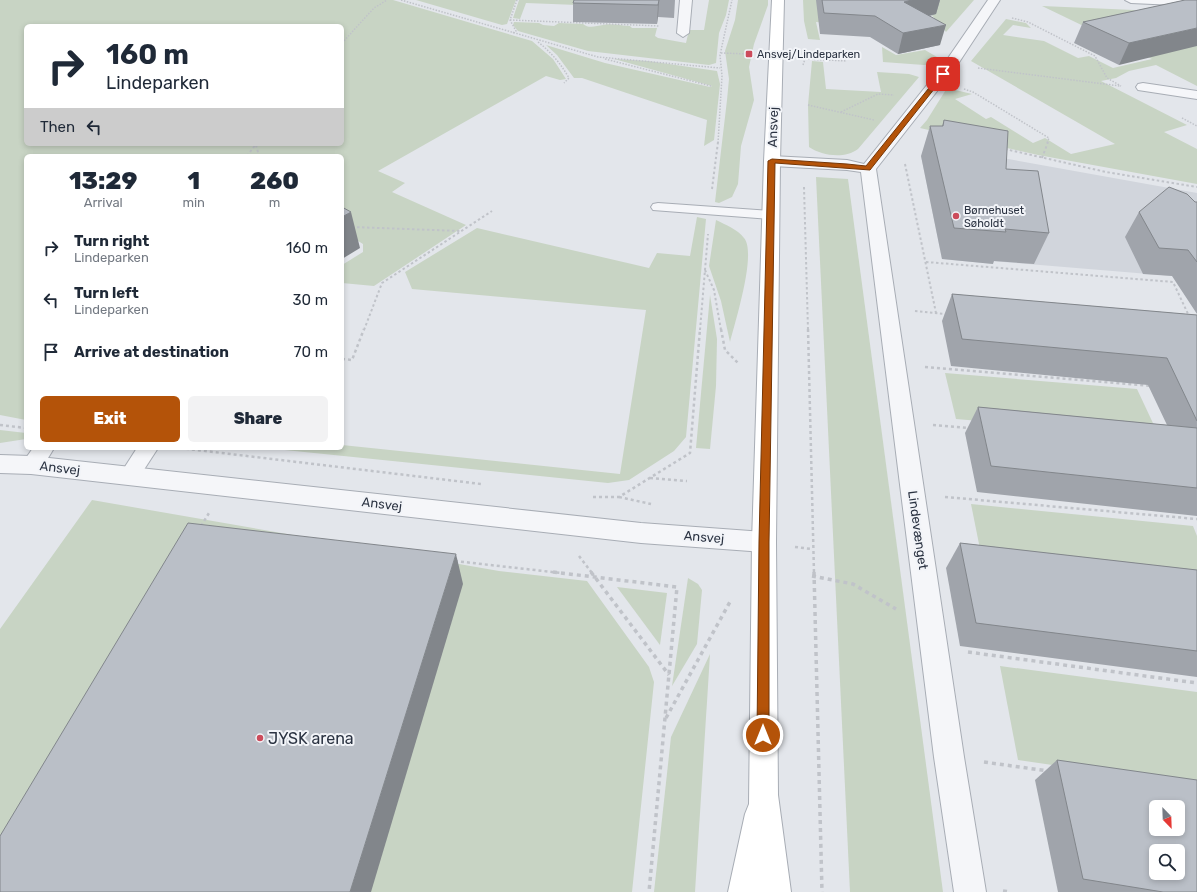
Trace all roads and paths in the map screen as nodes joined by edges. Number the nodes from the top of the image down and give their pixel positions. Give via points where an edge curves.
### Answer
1 (388, 0) edge
2 (401, 0) edge
3 (517, 0) edge
4 (686, 0) edge
5 (778, 0) edge
6 (994, 0) edge
7 (1131, 0) edge
8 (1197, 3) edge
9 (986, 12) junction
10 (510, 20) junction
11 (683, 30) joint
12 (512, 33) junction
13 (536, 40) junction
14 (344, 41) edge
15 (720, 53) dead end
16 (749, 54) dead end
17 (598, 57) junction
18 (805, 59) dead end
19 (847, 61) dead end
20 (951, 64) junction
21 (720, 68) dead end
22 (937, 82) junction
23 (564, 83) dead end
24 (711, 86) dead end
25 (1143, 87) dead end
26 (1197, 95) edge
27 (926, 98) junction
28 (808, 105) dead end
29 (841, 112) junction
30 (1176, 115) dead end
31 (875, 120) dead end
32 (1197, 126) edge
33 (998, 148) edge
34 (1042, 158) junction
35 (906, 160) dead end
36 (772, 161) junction
37 (803, 162) junction
38 (868, 169) junction
39 (1197, 187) edge
40 (658, 208) dead end
41 (492, 211) dead end
42 (770, 215) junction
43 (347, 227) edge
44 (462, 231) junction
45 (926, 262) junction
46 (705, 270) dead end
47 (1173, 282) junction
48 (1181, 282) dead end
49 (887, 308) junction
50 (936, 313) junction
51 (952, 314) edge
52 (1190, 317) edge
53 (344, 359) edge
54 (895, 364) junction
55 (1157, 387) dead end
56 (767, 395) junction
57 (902, 422) junction
58 (0, 425) edge
59 (24, 428) edge
60 (974, 428) dead end
61 (147, 450) edge
62 (197, 450) edge
63 (690, 453) dead end
64 (37, 456) edge
65 (0, 464) edge
66 (129, 476) junction
67 (650, 478) junction
68 (687, 481) dead end
69 (488, 485) dead end
70 (912, 494) junction
71 (590, 496) dead end
72 (1197, 519) edge
73 (555, 524) junction
74 (764, 542) junction
75 (453, 561) edge
76 (812, 576) junction
77 (596, 578) junction
78 (733, 597) dead end
79 (930, 618) junction
80 (934, 647) junction
81 (669, 676) junction
82 (1197, 683) edge
83 (665, 720) junction
84 (949, 757) junction
85 (1050, 772) dead end
86 (763, 795) junction
87 (649, 892) edge
88 (744, 892) edge
89 (775, 892) edge
90 (822, 892) edge
91 (970, 892) edge

1 - 14 path via 374,8
2 - 12 path
3 - 10 path
4 - 11 street
5 - 36 street, Ansvej
6 - 9 street
7 - 8 street
9 - 20 street
9 - 20 path via 1028,22 1095,56 1107,78 1122,86
10 - 11 path
10 - 12 path via 516,31
12 - 13 path
13 - 17 path
13 - 23 path via 550,51 563,67 569,78
15 - 16 path
17 - 21 path
17 - 24 path
18 - 19 path
20 - 22 street
22 - 27 street
22 - 34 path via 974,92 1049,138
25 - 26 street
27 - 29 path via 878,94
27 - 38 street
28 - 29 path
29 - 31 path
30 - 32 path
33 - 34 path
34 - 39 path
35 - 45 path via 905,166
36 - 37 street
36 - 42 street, Ansvej
37 - 38 street
37 - 76 path
38 - 49 street, Lindevænget
40 - 42 lane
41 - 44 path
42 - 56 street, Ansvej
43 - 44 path
44 - 53 path via 382,283 352,360
45 - 47 path
45 - 50 path
46 - 56 path via 714,290 725,350
47 - 48 path
47 - 52 path
49 - 50 path
49 - 54 street, Lindevænget
50 - 51 path
54 - 55 path
54 - 57 street, Lindevænget
56 - 74 street, Ansvej
57 - 60 path
57 - 70 street, Lindevænget
58 - 59 path
61 - 66 lane
62 - 69 path
63 - 67 path
64 - 65 street, Ansvej
64 - 66 street, Ansvej
66 - 73 street, Ansvej
67 - 68 path
67 - 71 path via 619,497
70 - 72 path
70 - 79 street, Lindevænget
73 - 74 street, Ansvej
73 - 77 path
74 - 86 street, Ansvej
75 - 77 path
76 - 79 path via 853,584 908,615
76 - 90 path
77 - 81 path
77 - 81 path via 678,587
78 - 83 path
79 - 80 street, Lindevænget
80 - 82 path
80 - 84 street, Lindevænget
81 - 83 path
83 - 87 path
84 - 85 path
84 - 91 street, Lindevænget
86 - 88 street, Ansvej
86 - 89 street, Ansvej

